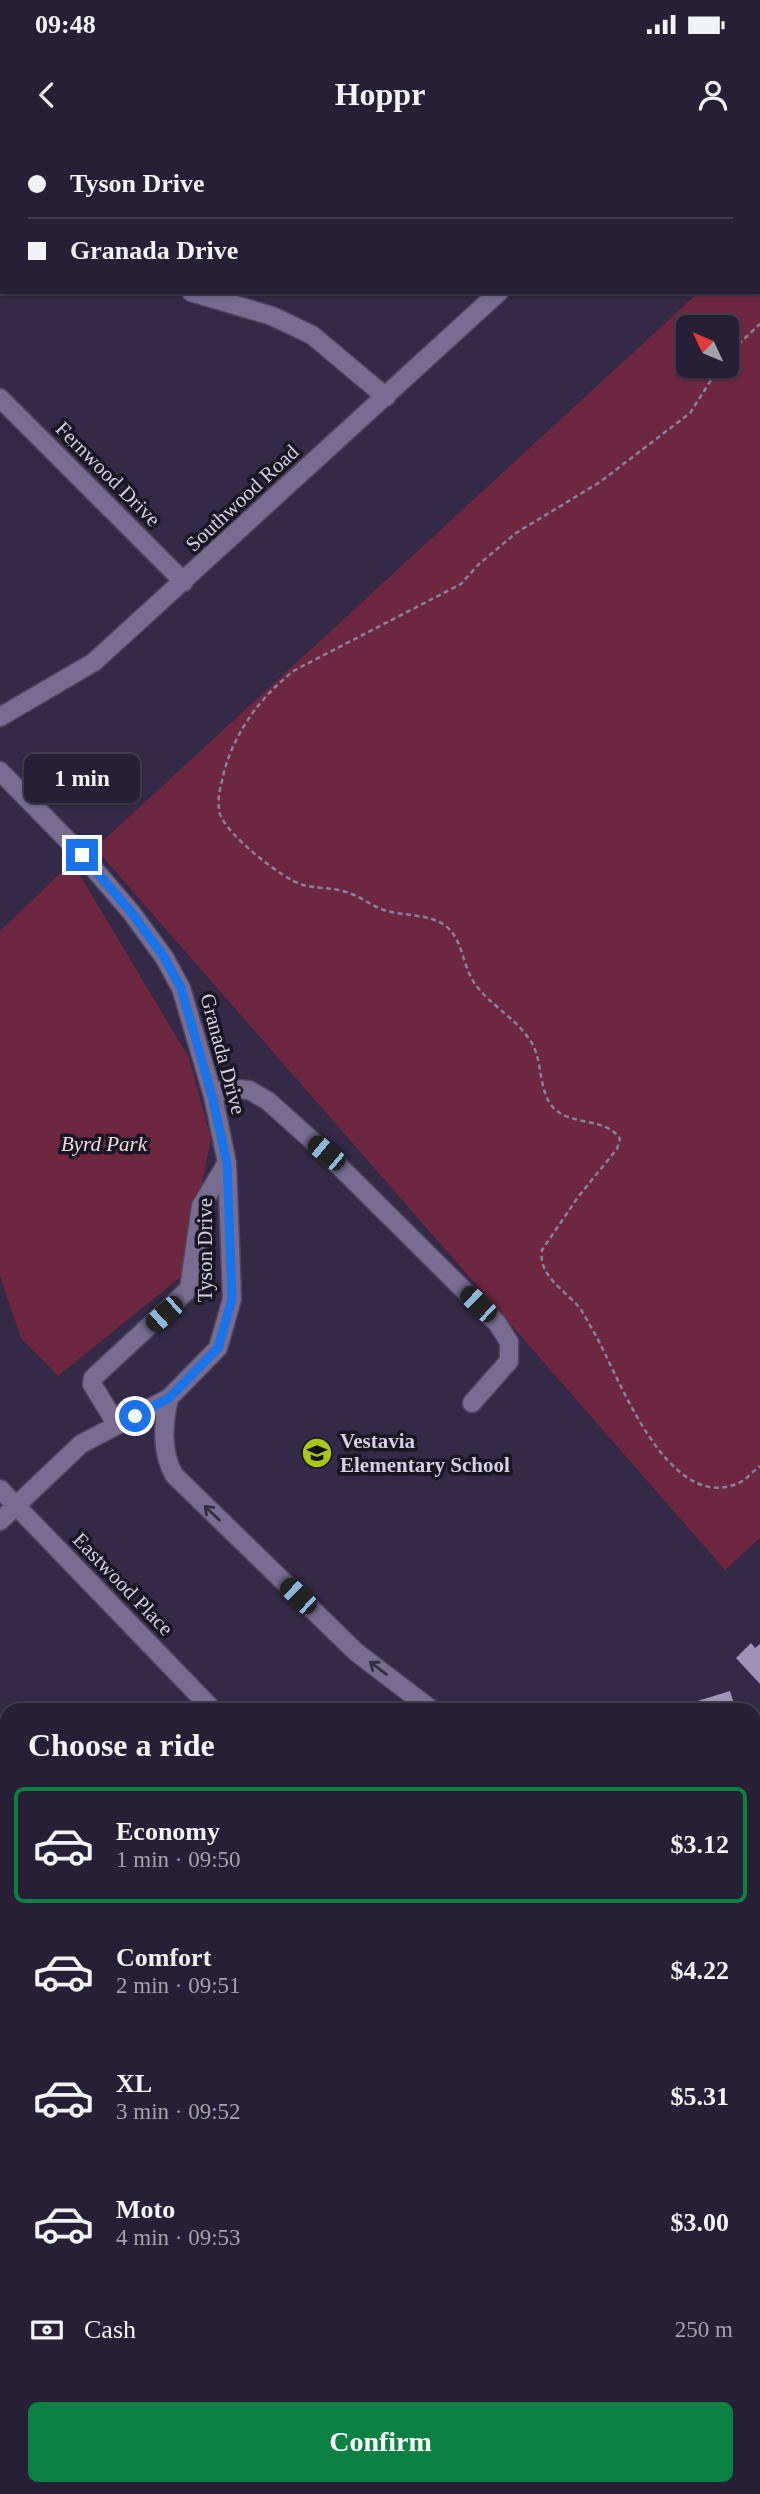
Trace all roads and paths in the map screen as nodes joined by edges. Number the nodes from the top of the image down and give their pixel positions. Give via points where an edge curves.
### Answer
1 (198, 294) edge
2 (497, 294) edge
3 (760, 324) edge
4 (739, 344) edge
5 (712, 378) edge
6 (386, 397) junction
7 (0, 398) edge
8 (184, 582) junction
9 (0, 717) edge
10 (0, 771) edge
11 (212, 1096) junction
12 (227, 1163) junction
13 (169, 1398) junction
14 (472, 1403) dead end
15 (117, 1425) junction
16 (760, 1466) edge
17 (0, 1489) edge
18 (16, 1506) junction
19 (0, 1521) edge
20 (206, 1703) edge
21 (423, 1703) edge

1 - 6 street via 272,316 312,335
2 - 6 street, Southwood Road
3 - 4 path
5 - 16 path via 690,413 600,482 516,533 461,584 281,681 243,726 227,764 219,806 227,826 288,879 352,894 390,912 430,918 455,934 474,982 516,1022 534,1047 553,1108 574,1120 609,1129 620,1139 542,1250 546,1273 580,1309 634,1415 659,1453 689,1478 707,1485 738,1484
6 - 8 street, Southwood Road
7 - 8 street, Fernwood Drive
8 - 9 street, Southwood Road via 94,662
10 - 11 street, Granada Drive via 82,855 164,957 181,988
11 - 12 street, Granada Drive
11 - 14 street via 226,1088 250,1090 268,1101 497,1323 509,1342 509,1361
12 - 13 street, Tyson Drive via 232,1299 218,1348
12 - 15 street via 201,1206 189,1289 93,1378 92,1384
13 - 15 street, Tyson Drive
21 -> 13 street via 356,1652 183,1484 165,1452
15 - 18 street, Tyson Drive via 81,1444
17 - 18 street, Eastwood Place
18 - 19 street, Tyson Drive
18 - 20 street, Eastwood Place

